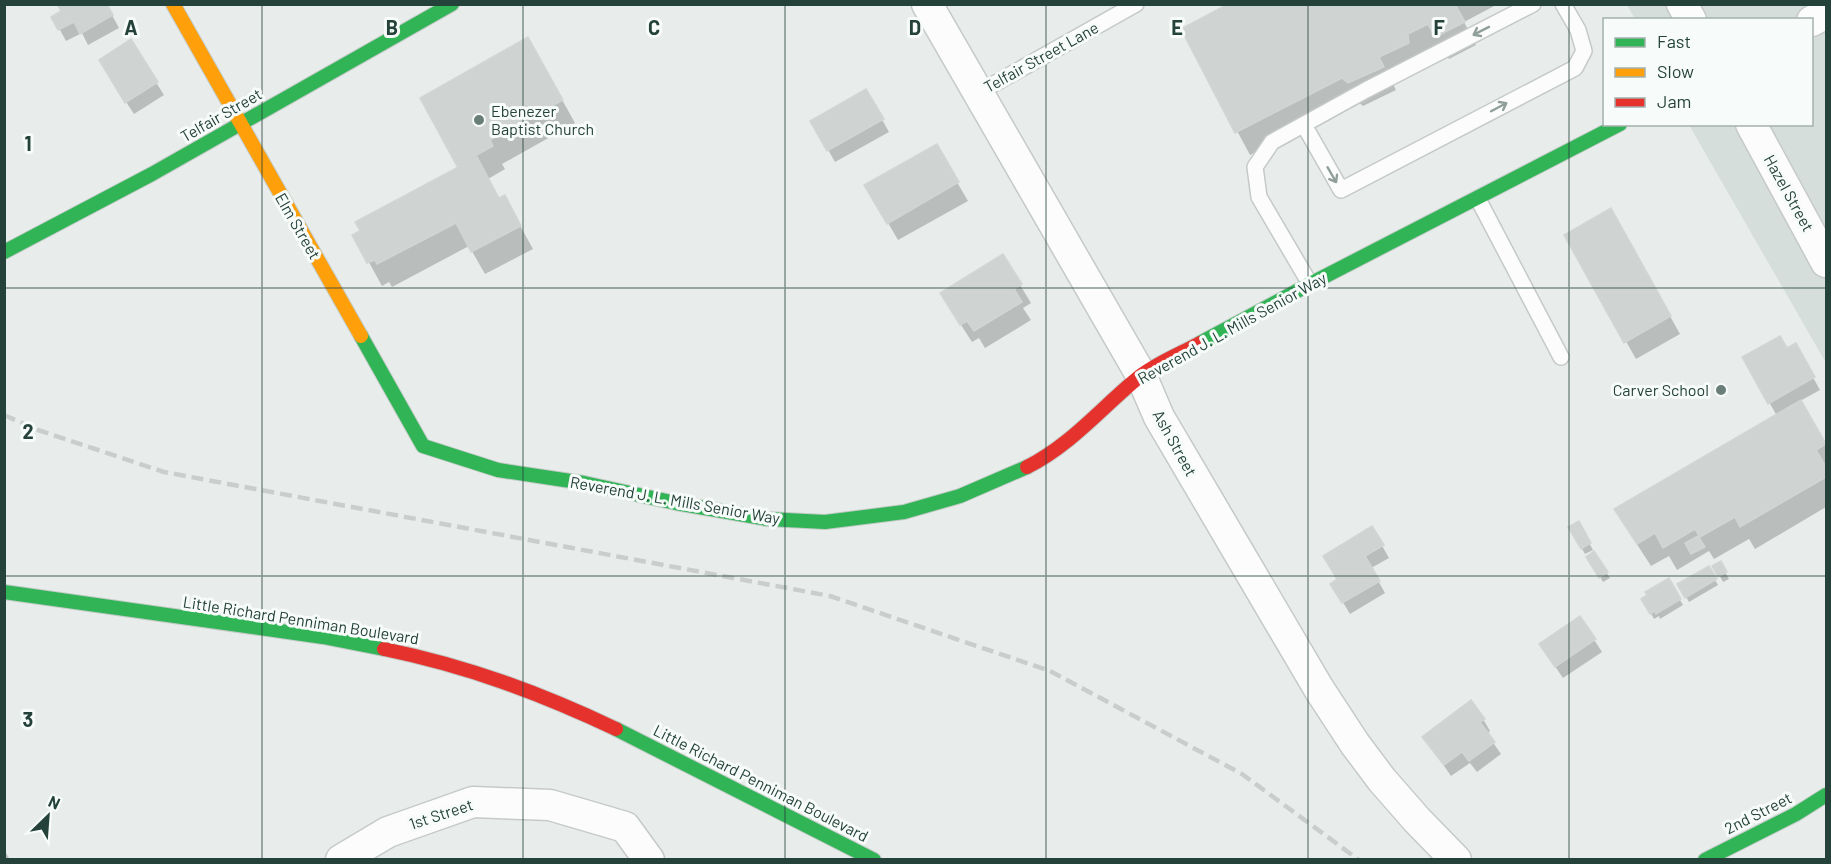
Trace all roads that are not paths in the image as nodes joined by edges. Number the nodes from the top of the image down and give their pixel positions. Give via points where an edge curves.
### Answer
1 (173, 4) edge
2 (452, 4) edge
3 (927, 4) edge
4 (1136, 4) edge
5 (1533, 4) edge
6 (1563, 4) edge
7 (1682, 4) edge
8 (1827, 13) edge
9 (1690, 18) edge
10 (1813, 20) edge
11 (978, 93) junction
12 (240, 123) junction
13 (1304, 125) junction
14 (1616, 126) edge
15 (1752, 126) edge
16 (1478, 199) junction
17 (4, 252) edge
18 (1827, 262) edge
19 (1310, 284) junction
20 (1561, 357) dead end
21 (1141, 375) junction
22 (423, 446) joint
23 (4, 592) edge
24 (1827, 795) edge
25 (341, 860) edge
26 (649, 860) edge
27 (874, 860) edge
28 (1456, 860) edge
29 (1705, 860) edge

1 - 12 street, Elm Street
2 - 12 street, Telfair Street
3 - 11 street, Ash Street
4 - 11 lane, Telfair Street Lane
5 -> 13 lane
13 -> 6 lane via 1341,190 1575,68 1584,51 1578,30
7 - 9 street
8 - 10 street
11 - 21 street, Ash Street
12 - 17 street, Telfair Street
12 - 22 street, Elm Street
13 - 19 lane via 1272,142 1255,167 1258,197
14 - 16 street, Reverend J. L. Mills Senior Way
15 - 18 street, Hazel Street
16 - 19 street, Reverend J. L. Mills Senior Way
16 - 20 lane
19 - 21 street, Reverend J. L. Mills Senior Way
21 - 22 street, Reverend J. L. Mills Senior Way via 1047,457 1004,478 904,512 825,522 767,519 498,470
21 - 28 street, Ash Street via 1159,417 1325,699 1382,780
23 - 27 street, Little Richard Penniman Boulevard via 323,637 481,673 579,711 651,745
24 - 29 street, 2nd Street
25 - 26 street, 1st Street via 388,832 473,802 550,804 625,827

